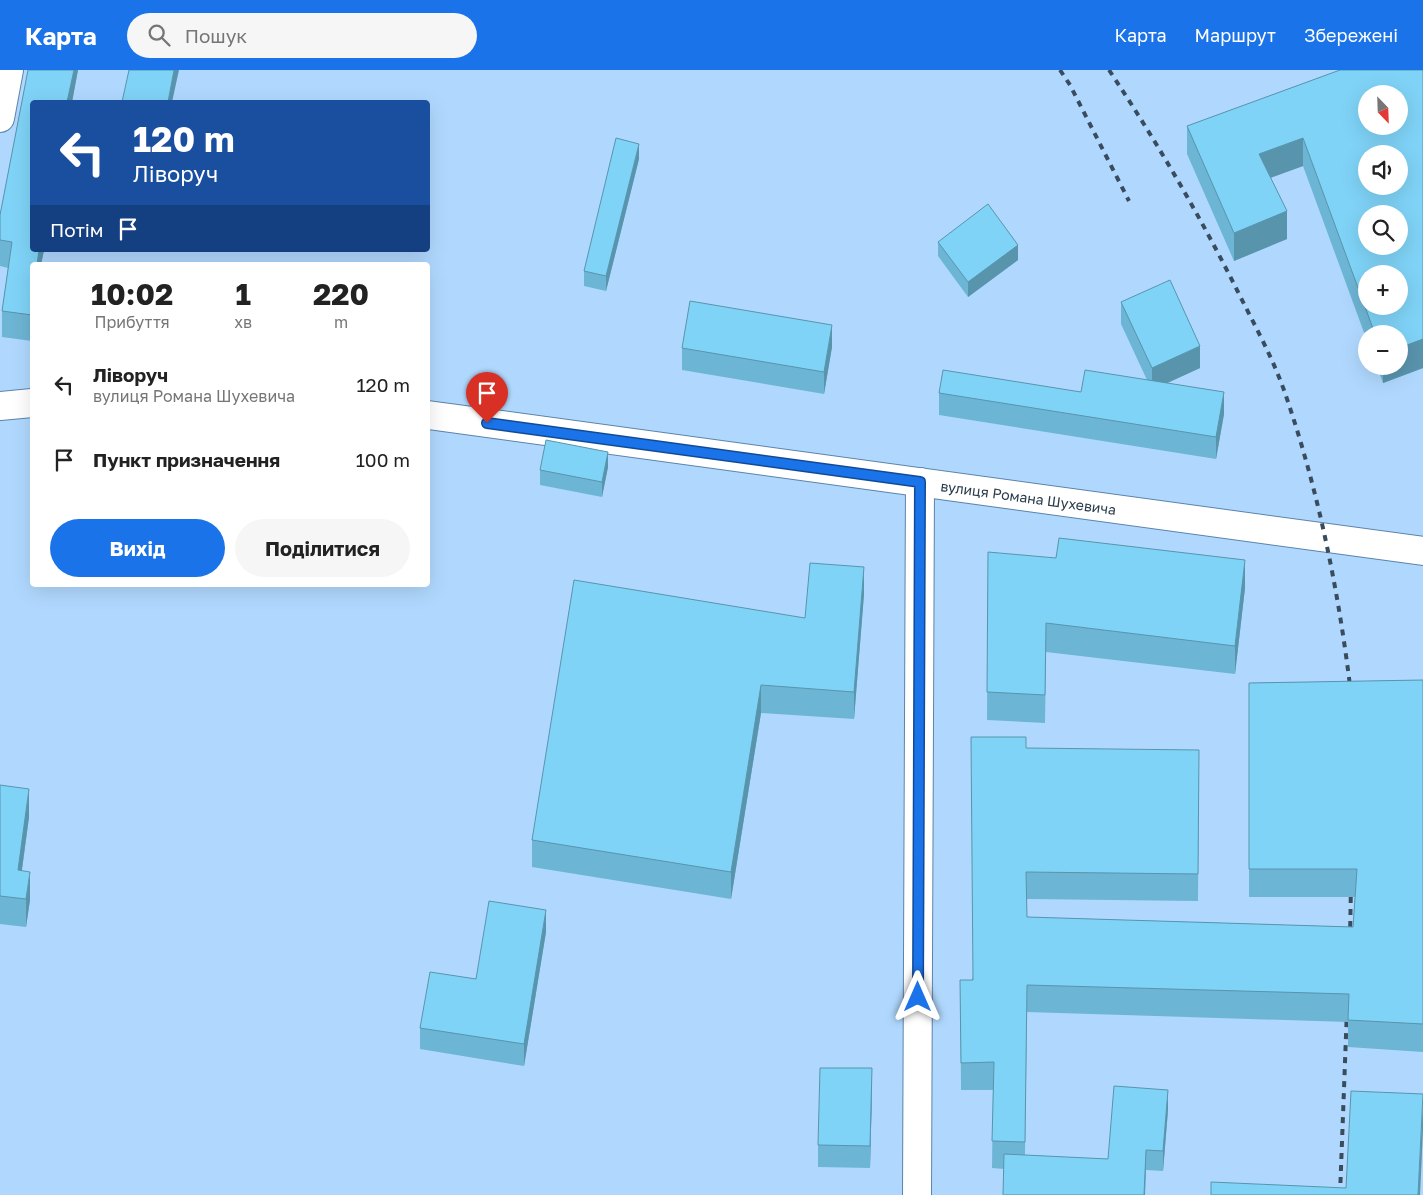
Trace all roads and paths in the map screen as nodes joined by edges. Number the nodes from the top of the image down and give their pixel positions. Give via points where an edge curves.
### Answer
1 (9, 70) edge
2 (0, 118) edge
3 (30, 403) edge
4 (0, 406) edge
5 (430, 414) edge
6 (920, 482) junction
7 (1423, 551) edge
8 (917, 1195) edge

1 - 2 street
3 - 4 street
5 - 6 street, вулиця Романа Шухевича
6 - 7 street, вулиця Романа Шухевича
6 - 8 street

